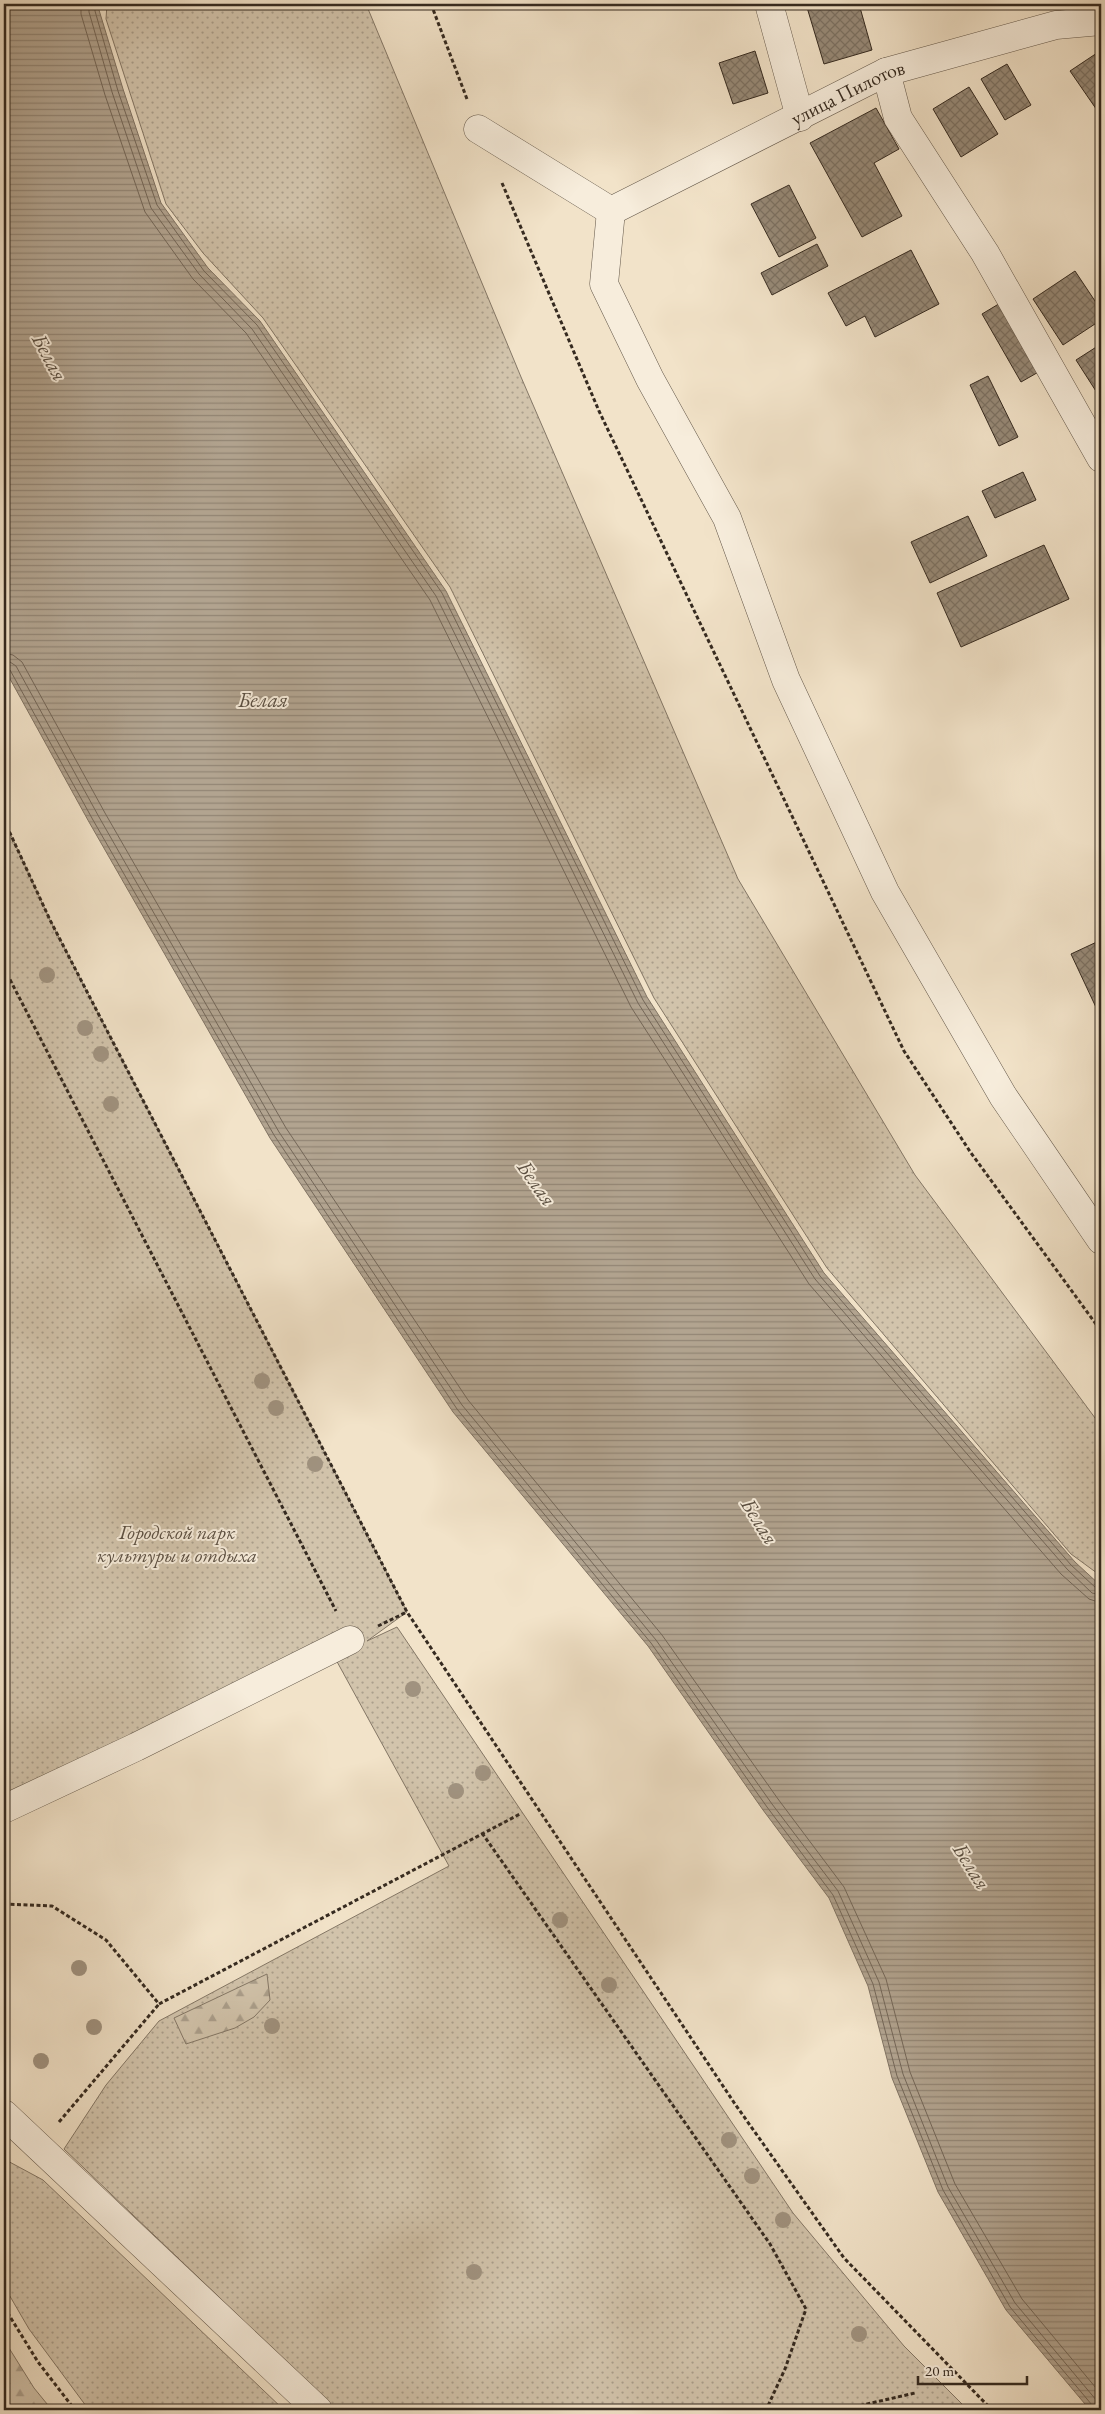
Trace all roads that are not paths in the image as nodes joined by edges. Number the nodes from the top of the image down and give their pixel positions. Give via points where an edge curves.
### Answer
1 (769, 4) edge
2 (1053, 14) edge
3 (1101, 21) edge
4 (886, 72) junction
5 (800, 116) junction
6 (478, 129) road end
7 (611, 211) junction
8 (1101, 458) edge
9 (1101, 1240) edge
10 (350, 1640) road end
11 (4, 1809) edge
12 (4, 2114) edge
13 (318, 2410) edge

1 - 5 street
2 - 3 street, улица Пилотов
2 - 4 street, улица Пилотов
4 - 5 street, улица Пилотов
4 - 8 street via 898,118 985,253
5 - 7 street, улица Пилотов
6 - 7 street
7 - 9 street via 604,284 650,379 727,518 786,680 885,892 1003,1096
10 - 11 street via 145,1743
12 - 13 street

